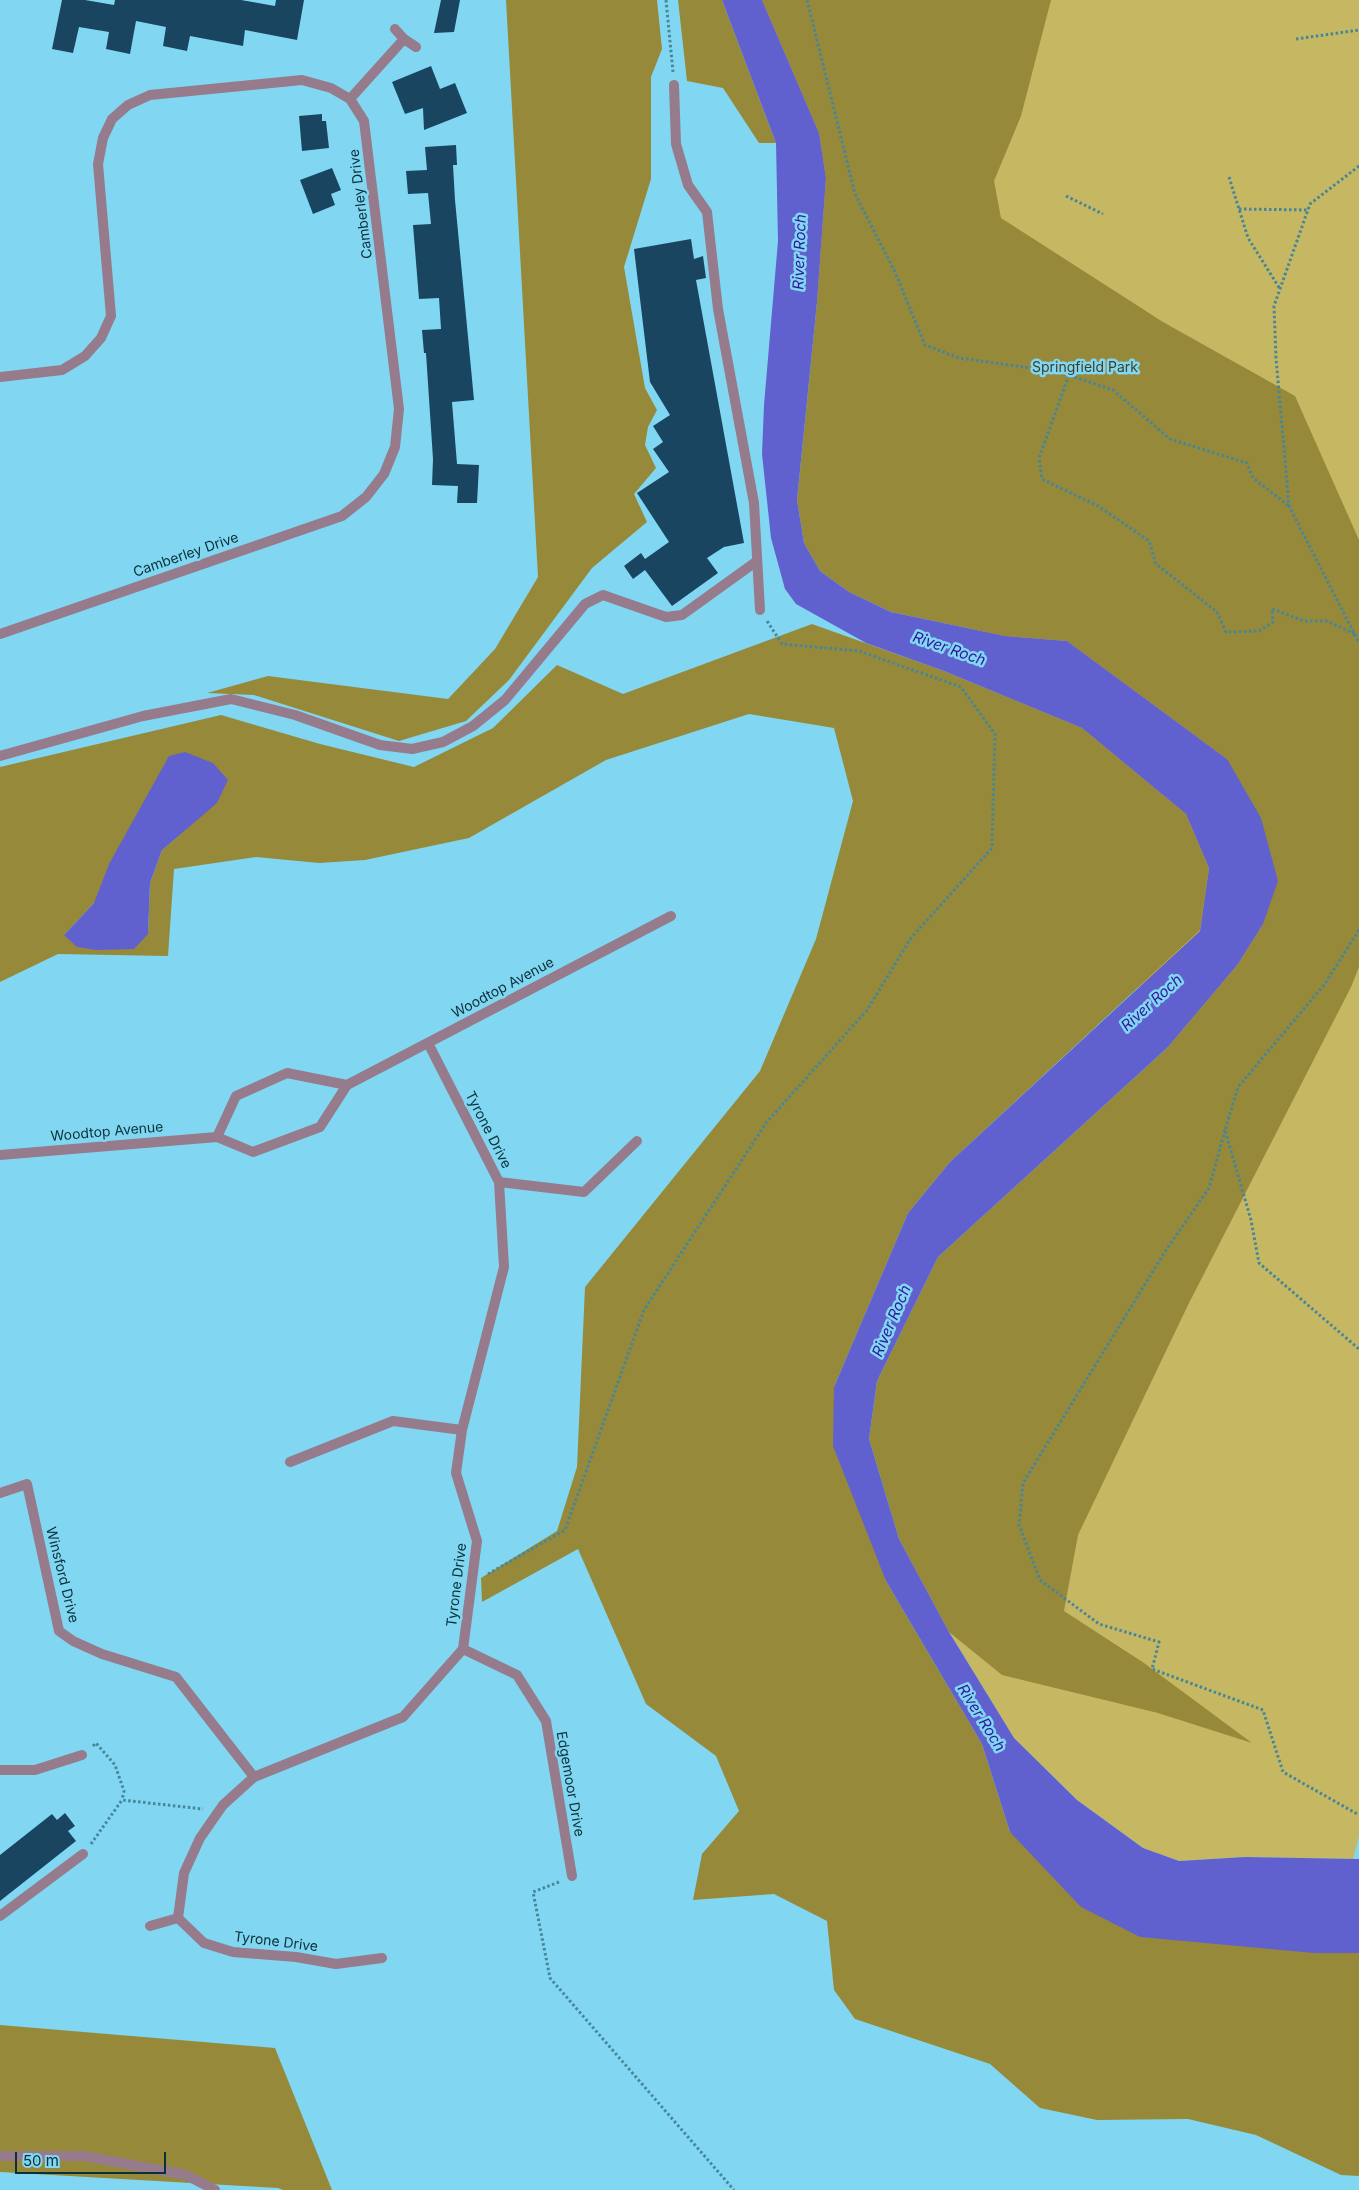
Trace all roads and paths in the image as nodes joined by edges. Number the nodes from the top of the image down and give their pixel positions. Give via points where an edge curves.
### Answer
1 (666, 0) edge
2 (807, 0) edge
3 (395, 29) dead end
4 (1359, 30) edge
5 (404, 39) junction
6 (1296, 39) dead end
7 (416, 47) dead end
8 (674, 84) joint
9 (350, 99) junction
10 (1359, 166) edge
11 (1229, 177) dead end
12 (1066, 196) dead end
13 (1239, 209) junction
14 (1308, 210) junction
15 (1103, 214) dead end
16 (1280, 290) junction
17 (1069, 375) junction
18 (0, 377) edge
19 (1289, 506) junction
20 (757, 561) junction
21 (760, 610) joint
22 (0, 634) edge
23 (1357, 635) junction
24 (1359, 642) edge
25 (0, 756) edge
26 (671, 916) dead end
27 (1359, 930) edge
28 (428, 1043) junction
29 (347, 1086) junction
30 (1225, 1130) junction
31 (217, 1137) junction
32 (637, 1141) dead end
33 (0, 1155) edge
34 (499, 1182) junction
35 (1359, 1349) edge
36 (462, 1430) junction
37 (290, 1462) dead end
38 (0, 1493) edge
39 (470, 1584) junction
40 (463, 1649) junction
41 (82, 1754) joint
42 (0, 1770) edge
43 (254, 1777) junction
44 (122, 1800) junction
45 (217, 1814) junction
46 (1359, 1815) edge
47 (83, 1854) joint
48 (572, 1876) joint
49 (0, 1916) edge
50 (178, 1918) junction
51 (150, 1926) dead end
52 (382, 1958) dead end
53 (0, 2156) edge
54 (215, 2190) edge
55 (734, 2190) edge

1 - 8 path
2 - 17 path via 855,194 895,272 925,345 959,358
3 - 5 street
4 - 6 path
5 - 7 street
5 - 9 street
8 - 20 street via 676,144 688,185 707,212 718,309 754,503
9 - 18 street, Camberley Drive via 331,88 302,80 150,95 128,105 112,119 103,138 98,164 111,316 102,338 86,356 62,370
9 - 22 street, Camberley Drive via 364,121 399,409 395,447 384,474 366,497 342,516
10 - 14 path via 1310,204
11 - 13 path
12 - 15 path
13 - 14 path
13 - 16 path via 1248,238
14 - 16 path
16 - 19 path via 1274,306 1276,358
17 - 19 path via 1113,390 1170,440 1247,463 1253,478
17 - 23 path via 1039,458 1042,479 1098,506 1149,541 1156,564 1217,612 1226,632 1260,631 1273,622 1272,610 1304,621 1327,621
19 - 23 path
20 - 21 street
20 - 25 street via 682,615 666,617 603,595 585,604 505,700 473,726 443,742 412,749 380,745 295,715 231,699 143,716
21 - 39 path via 782,644 858,651 961,687 996,734 992,848 911,938 867,1010 766,1123 644,1310 565,1530
23 - 24 path
26 - 28 street, Woodtop Avenue
27 - 30 path via 1324,985 1238,1087
28 - 29 street, Woodtop Avenue
28 - 34 street, Tyrone Drive
29 - 31 street, Woodtop Avenue via 320,1127 253,1152
29 - 31 street via 287,1074 236,1096
30 - 35 path via 1251,1220 1259,1263
30 - 46 path via 1209,1188 1166,1250 1023,1483 1019,1525 1040,1580 1099,1624 1159,1642 1152,1669 1263,1710 1283,1772
31 - 33 street, Woodtop Avenue
32 - 34 street via 584,1192
34 - 36 street, Tyrone Drive via 504,1267
36 - 37 street via 393,1421
36 - 39 street, Tyrone Drive via 456,1473 477,1541
38 - 43 street, Winsford Drive via 26,1484 58,1631 73,1642 102,1654 176,1677
39 - 40 street, Tyrone Drive
40 - 43 street via 403,1717
40 - 48 street, Edgemoor Drive via 517,1675 546,1722
41 - 42 street via 35,1770
41 - 44 path via 96,1743 115,1765 124,1791
43 - 45 street
44 - 45 path via 208,1809
44 - 47 path
45 - 50 street via 200,1838 184,1873
47 - 49 street
48 - 55 path via 533,1892 550,1978
50 - 51 street
50 - 52 street, Tyrone Drive via 204,1943 233,1952 336,1964
53 - 54 street via 84,2156 186,2175

